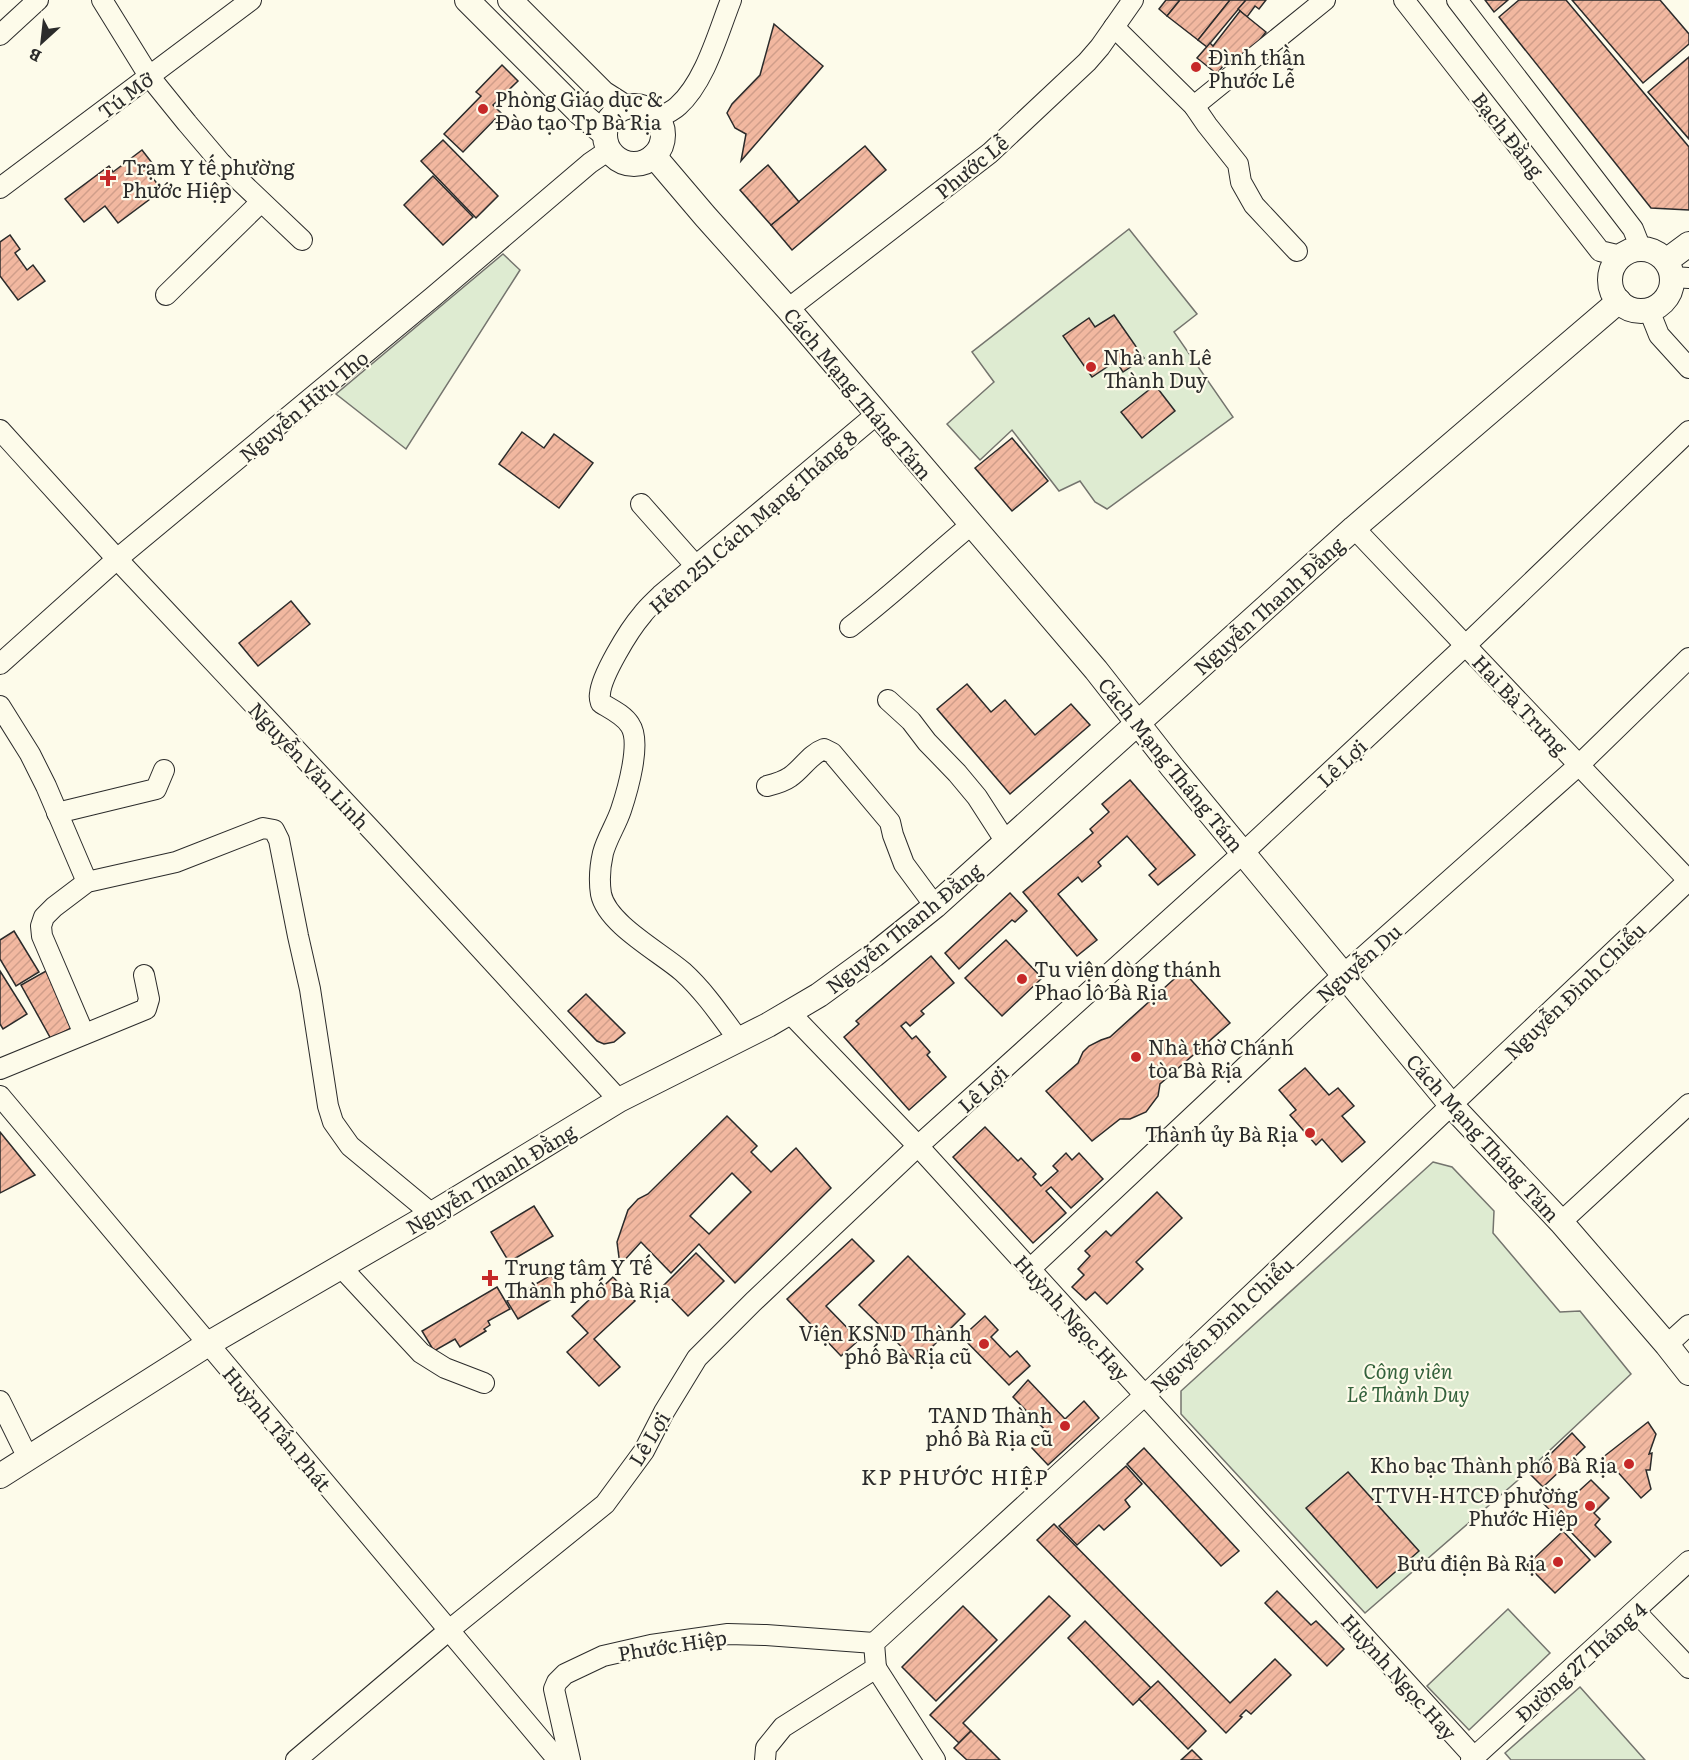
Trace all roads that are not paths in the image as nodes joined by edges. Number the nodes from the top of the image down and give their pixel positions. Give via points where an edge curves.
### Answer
1 (102, 0) edge
2 (251, 0) edge
3 (467, 0) edge
4 (510, 0) edge
5 (731, 0) edge
6 (1132, 0) edge
7 (1325, 0) edge
8 (1404, 0) edge
9 (1457, 0) edge
10 (36, 1) edge
11 (1114, 27) junction
12 (0, 35) edge
13 (149, 76) junction
14 (1194, 106) junction
15 (625, 108) junction
16 (657, 118) junction
17 (607, 142) junction
18 (654, 156) junction
19 (0, 188) edge
20 (261, 202) junction
21 (302, 240) dead end
22 (1689, 244) edge
23 (1297, 251) dead end
24 (1631, 253) junction
25 (1676, 272) edge
26 (166, 295) dead end
27 (1619, 301) junction
28 (788, 309) junction
29 (1649, 310) junction
30 (1689, 368) edge
31 (877, 414) junction
32 (0, 430) edge
33 (1689, 431) edge
34 (641, 504) dead end
35 (972, 524) junction
36 (1354, 528) junction
37 (117, 559) junction
38 (695, 565) junction
39 (850, 627) dead end
40 (1466, 645) junction
41 (1689, 658) edge
42 (0, 664) edge
43 (888, 700) dead end
44 (0, 706) edge
45 (1139, 723) junction
46 (1579, 765) junction
47 (164, 770) dead end
48 (767, 786) dead end
49 (57, 813) junction
50 (1006, 842) junction
51 (1243, 853) junction
52 (1689, 880) edge
53 (87, 882) junction
54 (935, 906) junction
55 (1344, 974) junction
56 (144, 975) dead end
57 (790, 1013) junction
58 (84, 1034) junction
59 (738, 1039) junction
60 (0, 1069) edge
61 (0, 1096) edge
62 (619, 1100) junction
63 (1689, 1104) edge
64 (1452, 1106) junction
65 (918, 1146) junction
66 (432, 1214) junction
67 (1562, 1222) junction
68 (341, 1267) junction
69 (1030, 1269) junction
70 (1689, 1325) edge
71 (208, 1344) junction
72 (1667, 1345) junction
73 (1689, 1373) edge
74 (484, 1383) dead end
75 (1145, 1395) junction
76 (0, 1401) edge
77 (28, 1458) junction
78 (0, 1476) edge
79 (1689, 1561) edge
80 (1635, 1611) junction
81 (448, 1631) junction
82 (874, 1643) junction
83 (876, 1668) junction
84 (1689, 1668) edge
85 (1473, 1759) edge
86 (296, 1760) edge
87 (558, 1760) edge
88 (570, 1760) edge
89 (765, 1760) edge
90 (935, 1760) edge

1 - 13 street
2 - 13 street, Tú Mỡ
3 - 17 main road
4 - 15 main road via 603,93
5 - 16 street via 690,92 677,108
6 - 11 street, Phước Lễ
7 - 14 street
8 - 24 street, Bạch Đằng via 1600,251
9 - 24 street, Bạch Đằng via 1633,229
10 - 12 street
11 - 14 street
11 - 28 street, Phước Lễ via 1087,62 990,153
13 - 19 street, Tú Mỡ
13 - 20 street via 221,163
14 - 23 street via 1238,164 1241,182 1254,205
15 - 16 main road via 643,108
15 - 17 main road via 611,117
16 - 18 main road via 663,138
17 - 18 main road via 619,160 634,164
17 - 37 street, Nguyễn Hữu Thọ via 590,163 434,296
18 - 28 main road, Cách Mạng Tháng Tám
20 - 21 street
20 - 26 street
22 - 25 main road
24 - 25 main road via 1655,252
24 - 27 main road via 1614,266 1610,278
25 - 29 main road via 1669,294
27 - 29 main road via 1632,309
27 - 36 main road, Nguyễn Thanh Đằng
28 - 31 main road, Cách Mạng Tháng Tám
29 - 30 street via 1659,335
31 - 35 main road, Cách Mạng Tháng Tám
31 - 38 street, Hẻm 251 Cách Mạng Tháng 8
32 - 37 street, Nguyễn Văn Linh
33 - 40 street, Lê Lợi
34 - 38 street
35 - 39 street
35 - 45 main road, Cách Mạng Tháng Tám
36 - 40 street, Hai Bà Trưng
36 - 45 main road, Nguyễn Thanh Đằng
37 - 42 street, Nguyễn Hữu Thọ
37 - 62 street, Nguyễn Văn Linh
38 - 59 street, Hẻm 251 Cách Mạng Tháng 8 via 641,616 616,655 599,696 601,703 623,717 634,734 627,789 603,854 601,896 627,930 698,987
40 - 46 street, Hai Bà Trưng
40 - 51 street, Lê Lợi
41 - 46 street, Nguyễn Du
43 - 50 street via 977,797
44 - 49 street via 30,754
45 - 50 main road, Nguyễn Thanh Đằng
45 - 51 main road, Cách Mạng Tháng Tám
46 - 52 street, Hai Bà Trưng
46 - 55 street, Nguyễn Du
47 - 49 street via 156,789
48 - 54 street via 791,777 816,752 824,749 832,753 890,822 904,864
49 - 53 street
50 - 54 main road, Nguyễn Thanh Đằng
51 - 55 main road, Cách Mạng Tháng Tám
51 - 65 street, Lê Lợi
52 - 64 street, Nguyễn Đình Chiểu
53 - 58 street via 54,907 41,926
53 - 66 street via 176,862 263,828 274,830 310,989 333,1122 350,1146
54 - 57 main road, Nguyễn Thanh Đằng via 874,955
55 - 64 main road, Cách Mạng Tháng Tám
55 - 69 street, Nguyễn Du
56 - 58 street via 149,999 146,1009
57 - 59 main road, Nguyễn Thanh Đằng
57 - 65 street, Huỳnh Ngọc Hay
58 - 60 street
59 - 62 main road, Nguyễn Thanh Đằng
61 - 71 street, Huỳnh Tấn Phát
62 - 66 main road, Nguyễn Thanh Đằng
63 - 67 street
64 - 67 main road, Cách Mạng Tháng Tám
64 - 75 street, Nguyễn Đình Chiểu
65 - 69 street, Huỳnh Ngọc Hay
65 - 81 street, Lê Lợi via 697,1358 644,1451 605,1504
66 - 68 main road, Nguyễn Thanh Đằng
67 - 72 main road, Cách Mạng Tháng Tám
68 - 71 main road, Nguyễn Thanh Đằng
68 - 74 street via 421,1353 445,1368
69 - 75 street, Huỳnh Ngọc Hay
70 - 72 street
71 - 77 main road, Nguyễn Thanh Đằng
71 - 81 street, Huỳnh Tấn Phát
72 - 73 main road, Cách Mạng Tháng Tám
75 - 82 street, Nguyễn Đình Chiểu
75 - 85 street, Huỳnh Ngọc Hay
76 - 77 street
77 - 78 main road, Nguyễn Thanh Đằng
79 - 80 street, Đường 27 Tháng 4
80 - 84 street
80 - 85 street, Đường 27 Tháng 4
81 - 86 street, Lê Lợi
81 - 87 street, Huỳnh Tấn Phát
82 - 83 street
82 - 88 street, Phước Hiệp via 728,1634 603,1656 556,1682 554,1689
83 - 89 street via 783,1727 766,1748
83 - 90 street

